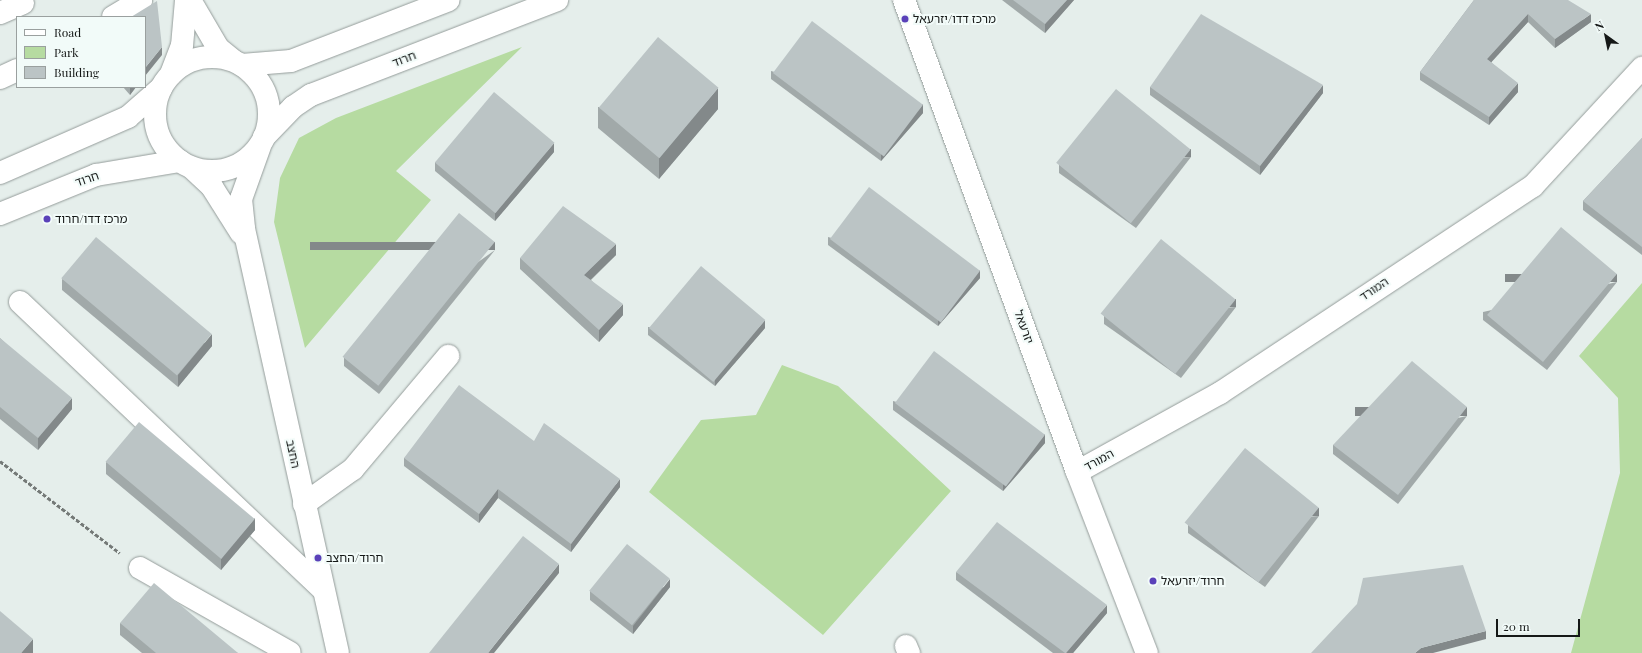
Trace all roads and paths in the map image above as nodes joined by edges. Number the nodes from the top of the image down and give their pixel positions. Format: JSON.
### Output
{"nodes":[{"id":1,"x":141,"y":0,"type":"edge"},
{"id":2,"x":186,"y":0,"type":"edge"},
{"id":3,"x":190,"y":0,"type":"edge"},
{"id":4,"x":448,"y":0,"type":"edge"},
{"id":5,"x":557,"y":0,"type":"edge"},
{"id":6,"x":904,"y":0,"type":"edge"},
{"id":7,"x":23,"y":3,"type":"dead end"},
{"id":8,"x":0,"y":13,"type":"edge"},
{"id":9,"x":115,"y":16,"type":"edge"},
{"id":10,"x":238,"y":63,"type":"junction"},
{"id":11,"x":1642,"y":68,"type":"edge"},
{"id":12,"x":16,"y":70,"type":"edge"},
{"id":13,"x":0,"y":78,"type":"edge"},
{"id":14,"x":166,"y":81,"type":"junction"},
{"id":15,"x":262,"y":142,"type":"junction"},
{"id":16,"x":186,"y":165,"type":"junction"},
{"id":17,"x":0,"y":173,"type":"edge"},
{"id":18,"x":0,"y":214,"type":"edge"},
{"id":19,"x":249,"y":255,"type":"junction"},
{"id":20,"x":20,"y":302,"type":"dead end"},
{"id":21,"x":448,"y":356,"type":"dead end"},
{"id":22,"x":0,"y":461,"type":"edge"},
{"id":23,"x":1077,"y":472,"type":"junction"},
{"id":24,"x":304,"y":504,"type":"junction"},
{"id":25,"x":140,"y":568,"type":"joint"},
{"id":26,"x":323,"y":590,"type":"junction"},
{"id":27,"x":290,"y":653,"type":"edge"},
{"id":28,"x":338,"y":653,"type":"edge"},
{"id":29,"x":1147,"y":653,"type":"edge"}],
"edges":[{"from":1,"to":9,"type":"street"},
{"from":2,"to":14,"type":"street"},
{"from":3,"to":10,"type":"street"},
{"from":4,"to":10,"type":"street"},
{"from":5,"to":15,"type":"street","name":"חרוד"},
{"from":6,"to":23,"type":"street","name":"יזרעאל"},
{"from":7,"to":8,"type":"street"},
{"from":10,"to":14,"type":"street"},
{"from":10,"to":15,"type":"street"},
{"from":11,"to":23,"type":"street","name":"המורד"},
{"from":12,"to":13,"type":"street"},
{"from":14,"to":16,"type":"street"},
{"from":14,"to":17,"type":"street"},
{"from":15,"to":16,"type":"street"},
{"from":15,"to":19,"type":"street","name":"החצב"},
{"from":16,"to":18,"type":"street","name":"חרוד"},
{"from":16,"to":19,"type":"street","name":"החצב"},
{"from":19,"to":24,"type":"street","name":"החצב"},
{"from":20,"to":26,"type":"street"},
{"from":21,"to":24,"type":"street"},
{"from":22,"to":25,"type":"path"},
{"from":23,"to":29,"type":"street","name":"יזרעאל"},
{"from":24,"to":26,"type":"street","name":"החצב"},
{"from":25,"to":27,"type":"street"},
{"from":26,"to":28,"type":"street","name":"החצב"}]}
